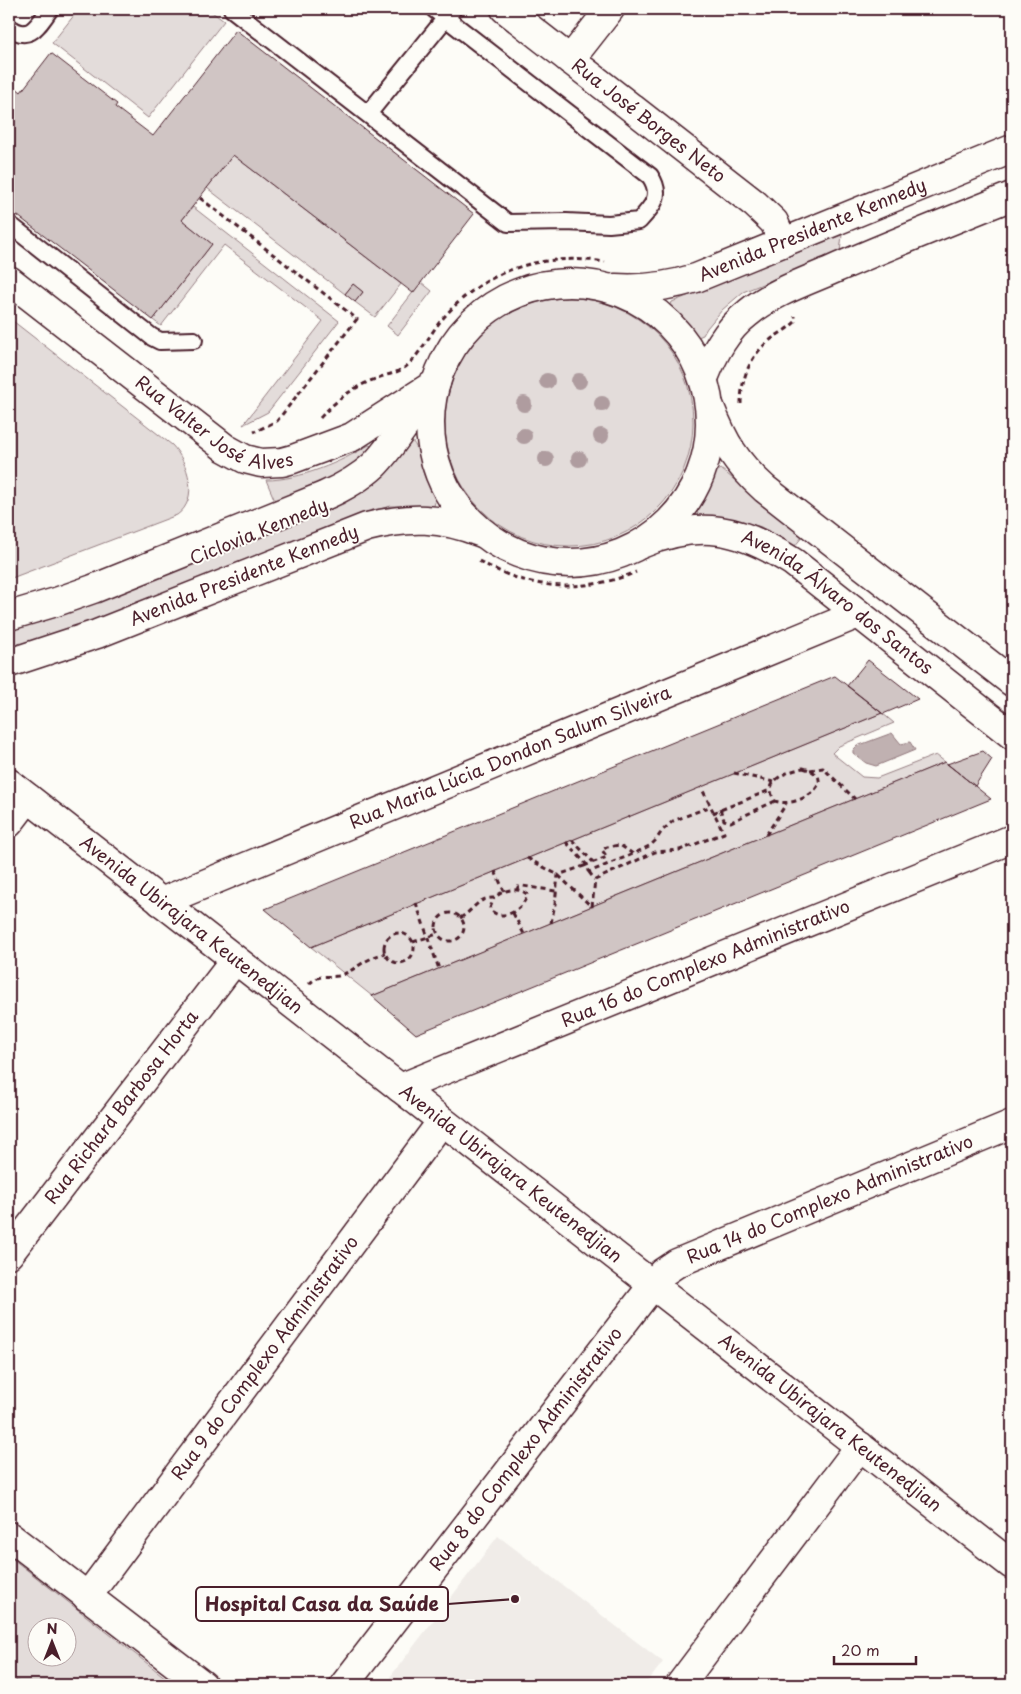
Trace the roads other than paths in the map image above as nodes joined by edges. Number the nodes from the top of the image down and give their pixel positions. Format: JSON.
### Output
{"nodes":[{"id":1,"x":50,"y":9,"type":"edge"},
{"id":2,"x":232,"y":9,"type":"edge"},
{"id":3,"x":505,"y":9,"type":"edge"},
{"id":4,"x":610,"y":9,"type":"edge"},
{"id":5,"x":444,"y":12,"type":"edge"},
{"id":6,"x":9,"y":28,"type":"edge"},
{"id":7,"x":570,"y":60,"type":"junction"},
{"id":8,"x":368,"y":114,"type":"junction"},
{"id":9,"x":1012,"y":149,"type":"edge"},
{"id":10,"x":1012,"y":196,"type":"edge"},
{"id":11,"x":9,"y":224,"type":"edge"},
{"id":12,"x":784,"y":242,"type":"junction"},
{"id":13,"x":609,"y":275,"type":"junction"},
{"id":14,"x":9,"y":280,"type":"edge"},
{"id":15,"x":194,"y":340,"type":"dead end"},
{"id":16,"x":704,"y":378,"type":"junction"},
{"id":17,"x":435,"y":385,"type":"junction"},
{"id":18,"x":710,"y":407,"type":"junction"},
{"id":19,"x":485,"y":534,"type":"junction"},
{"id":20,"x":641,"y":544,"type":"junction"},
{"id":21,"x":858,"y":614,"type":"junction"},
{"id":22,"x":9,"y":616,"type":"edge"},
{"id":23,"x":9,"y":663,"type":"edge"},
{"id":24,"x":1012,"y":682,"type":"edge"},
{"id":25,"x":1012,"y":735,"type":"edge"},
{"id":26,"x":18,"y":790,"type":"edge"},
{"id":27,"x":9,"y":822,"type":"edge"},
{"id":28,"x":1012,"y":839,"type":"edge"},
{"id":29,"x":161,"y":902,"type":"junction"},
{"id":30,"x":235,"y":960,"type":"junction"},
{"id":31,"x":400,"y":1088,"type":"junction"},
{"id":32,"x":442,"y":1121,"type":"junction"},
{"id":33,"x":1012,"y":1124,"type":"edge"},
{"id":34,"x":9,"y":1254,"type":"edge"},
{"id":35,"x":652,"y":1284,"type":"junction"},
{"id":36,"x":860,"y":1446,"type":"junction"},
{"id":37,"x":9,"y":1536,"type":"edge"},
{"id":38,"x":1012,"y":1565,"type":"edge"},
{"id":39,"x":87,"y":1597,"type":"junction"},
{"id":40,"x":203,"y":1685,"type":"edge"},
{"id":41,"x":344,"y":1685,"type":"edge"},
{"id":42,"x":680,"y":1685,"type":"edge"}],
"edges":[{"from":1,"to":6,"type":"lane"},
{"from":2,"to":8,"type":"lane"},
{"from":3,"to":7,"type":"street","name":"Rua José Borges Neto"},
{"from":4,"to":7,"type":"street"},
{"from":5,"to":8,"type":"lane"},
{"from":5,"to":8,"type":"lane"},
{"from":7,"to":12,"type":"street","name":"Rua José Borges Neto"},
{"from":9,"to":12,"type":"street","name":"Avenida Presidente Kennedy"},
{"from":10,"to":16,"type":"street"},
{"from":11,"to":15,"type":"lane"},
{"from":12,"to":13,"type":"street","name":"Avenida Presidente Kennedy"},
{"from":13,"to":16,"type":"street"},
{"from":13,"to":17,"type":"street"},
{"from":14,"to":17,"type":"street","name":"Rua Valter José Alves"},
{"from":16,"to":18,"type":"street"},
{"from":17,"to":19,"type":"street"},
{"from":17,"to":22,"type":"street"},
{"from":18,"to":20,"type":"street"},
{"from":18,"to":24,"type":"street"},
{"from":19,"to":20,"type":"street"},
{"from":19,"to":23,"type":"street","name":"Avenida Presidente Kennedy"},
{"from":20,"to":21,"type":"street","name":"Avenida Álvaro dos Santos"},
{"from":21,"to":25,"type":"street","name":"Avenida Álvaro dos Santos"},
{"from":21,"to":29,"type":"street","name":"Rua Maria Lúcia Dondon Salum Silveira"},
{"from":26,"to":27,"type":"street"},
{"from":26,"to":29,"type":"street","name":"Avenida Ubirajara Keutenedjian"},
{"from":28,"to":31,"type":"street","name":"Rua 16 do Complexo Administrativo"},
{"from":29,"to":30,"type":"street","name":"Avenida Ubirajara Keutenedjian"},
{"from":30,"to":31,"type":"street","name":"Avenida Ubirajara Keutenedjian"},
{"from":30,"to":34,"type":"street","name":"Rua Richard Barbosa Horta"},
{"from":31,"to":32,"type":"street","name":"Avenida Ubirajara Keutenedjian"},
{"from":32,"to":35,"type":"street","name":"Avenida Ubirajara Keutenedjian"},
{"from":32,"to":39,"type":"street","name":"Rua 9 do Complexo Administrativo"},
{"from":33,"to":35,"type":"street","name":"Rua 14 do Complexo Administrativo"},
{"from":35,"to":36,"type":"street","name":"Avenida Ubirajara Keutenedjian"},
{"from":35,"to":41,"type":"street","name":"Rua 8 do Complexo Administrativo"},
{"from":36,"to":38,"type":"street","name":"Avenida Ubirajara Keutenedjian"},
{"from":36,"to":42,"type":"street"},
{"from":37,"to":39,"type":"street"},
{"from":39,"to":40,"type":"street"}]}
